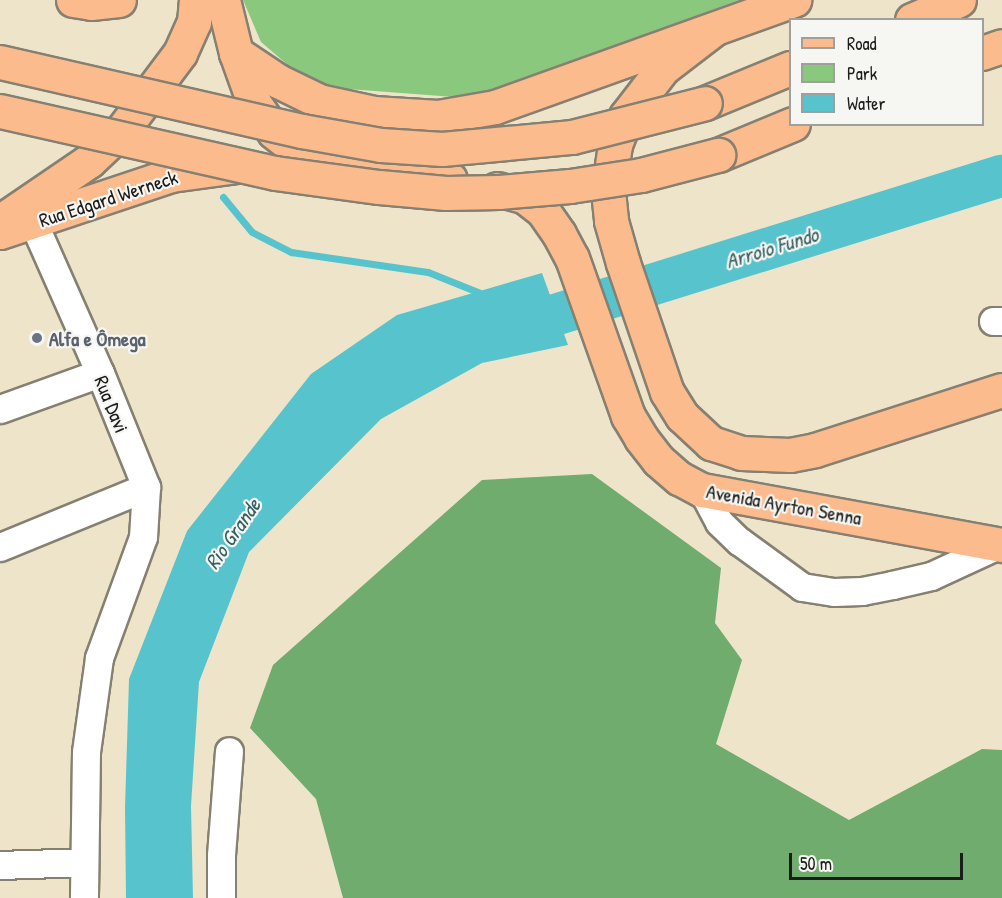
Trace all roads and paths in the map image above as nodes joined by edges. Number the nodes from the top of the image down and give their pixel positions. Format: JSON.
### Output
{"nodes":[{"id":1,"x":72,"y":0,"type":"edge"},
{"id":2,"x":119,"y":0,"type":"edge"},
{"id":3,"x":196,"y":0,"type":"edge"},
{"id":4,"x":223,"y":0,"type":"edge"},
{"id":5,"x":794,"y":0,"type":"edge"},
{"id":6,"x":959,"y":0,"type":"edge"},
{"id":7,"x":917,"y":18,"type":"edge"},
{"id":8,"x":714,"y":29,"type":"junction"},
{"id":9,"x":1002,"y":46,"type":"edge"},
{"id":10,"x":984,"y":52,"type":"edge"},
{"id":11,"x":236,"y":53,"type":"junction"},
{"id":12,"x":0,"y":62,"type":"edge"},
{"id":13,"x":789,"y":68,"type":"edge"},
{"id":14,"x":0,"y":111,"type":"edge"},
{"id":15,"x":789,"y":126,"type":"edge"},
{"id":16,"x":324,"y":161,"type":"junction"},
{"id":17,"x":524,"y":196,"type":"joint"},
{"id":18,"x":0,"y":222,"type":"edge"},
{"id":19,"x":33,"y":222,"type":"junction"},
{"id":20,"x":0,"y":231,"type":"edge"},
{"id":21,"x":100,"y":373,"type":"junction"},
{"id":22,"x":1002,"y":390,"type":"edge"},
{"id":23,"x":0,"y":410,"type":"edge"},
{"id":24,"x":146,"y":487,"type":"junction"},
{"id":25,"x":702,"y":490,"type":"junction"},
{"id":26,"x":1000,"y":545,"type":"edge"},
{"id":27,"x":0,"y":547,"type":"edge"},
{"id":28,"x":230,"y":751,"type":"dead end"},
{"id":29,"x":84,"y":862,"type":"junction"},
{"id":30,"x":0,"y":865,"type":"edge"},
{"id":31,"x":84,"y":898,"type":"edge"},
{"id":32,"x":221,"y":898,"type":"edge"}],
"edges":[{"from":1,"to":2,"type":"main road"},
{"from":3,"to":18,"type":"main road"},
{"from":4,"to":11,"type":"main road","name":"Rua Edgard Werneck"},
{"from":5,"to":8,"type":"main road"},
{"from":6,"to":7,"type":"main road"},
{"from":8,"to":11,"type":"main road"},
{"from":8,"to":22,"type":"main road"},
{"from":9,"to":10,"type":"main road"},
{"from":11,"to":16,"type":"main road","name":"Rua Edgard Werneck"},
{"from":12,"to":13,"type":"main road","bridge":true},
{"from":14,"to":15,"type":"main road","bridge":true},
{"from":16,"to":17,"type":"main road","name":"Rua Edgard Werneck"},
{"from":16,"to":19,"type":"main road","name":"Rua Edgard Werneck"},
{"from":17,"to":25,"type":"main road","name":"Avenida Ayrton Senna"},
{"from":19,"to":20,"type":"main road","name":"Rua Edgard Werneck"},
{"from":19,"to":21,"type":"street","name":"Rua Davi"},
{"from":21,"to":23,"type":"street"},
{"from":21,"to":24,"type":"street","name":"Rua Davi"},
{"from":24,"to":27,"type":"street"},
{"from":24,"to":29,"type":"street"},
{"from":25,"to":26,"type":"main road","name":"Avenida Ayrton Senna"},
{"from":25,"to":26,"type":"street"},
{"from":28,"to":32,"type":"street"},
{"from":29,"to":30,"type":"street"},
{"from":29,"to":31,"type":"street"}]}
